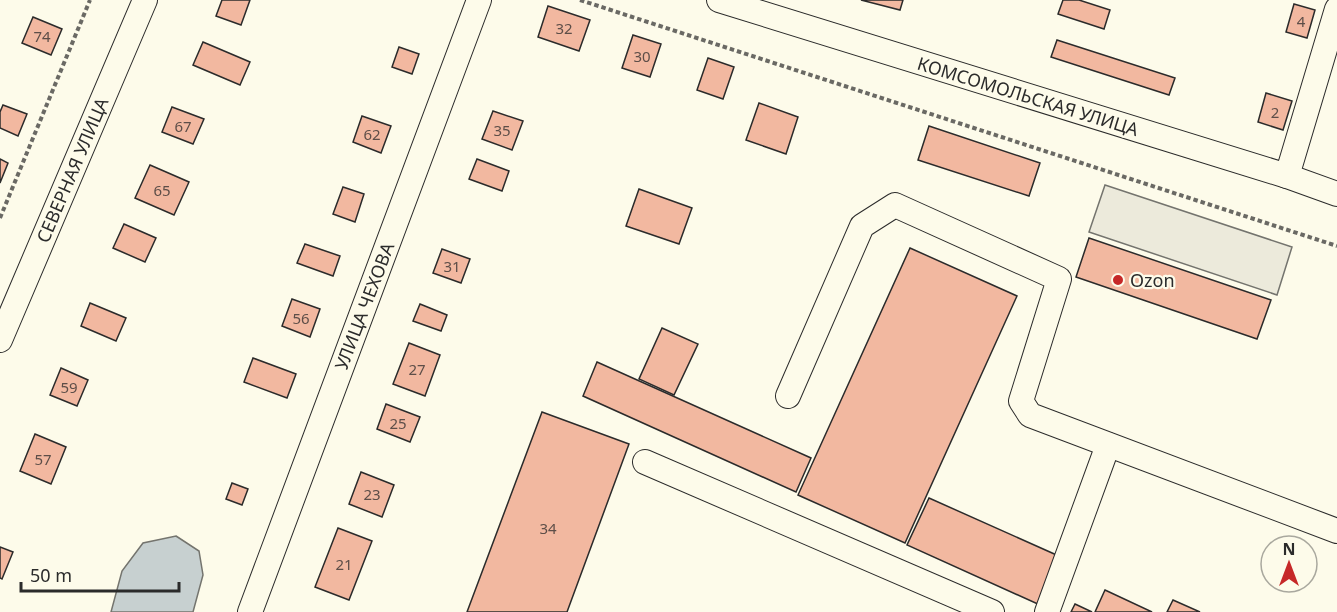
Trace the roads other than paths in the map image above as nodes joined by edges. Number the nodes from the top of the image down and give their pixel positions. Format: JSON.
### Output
{"nodes":[{"id":1,"x":145,"y":0,"type":"edge"},
{"id":2,"x":478,"y":0,"type":"edge"},
{"id":3,"x":719,"y":0,"type":"edge"},
{"id":4,"x":1337,"y":9,"type":"edge"},
{"id":5,"x":1287,"y":176,"type":"junction"},
{"id":6,"x":1337,"y":194,"type":"edge"},
{"id":7,"x":0,"y":340,"type":"edge"},
{"id":8,"x":788,"y":396,"type":"dead end"},
{"id":9,"x":1108,"y":445,"type":"junction"},
{"id":10,"x":645,"y":462,"type":"dead end"},
{"id":11,"x":1337,"y":531,"type":"edge"},
{"id":12,"x":250,"y":612,"type":"edge"},
{"id":13,"x":992,"y":612,"type":"edge"},
{"id":14,"x":1047,"y":612,"type":"edge"}],
"edges":[{"from":1,"to":7,"type":"street","name":"СЕВЕРНАЯ УЛИЦА"},
{"from":2,"to":12,"type":"street","name":"УЛИЦА ЧЕХОВА"},
{"from":3,"to":5,"type":"street","name":"КОМСОМОЛЬСКАЯ УЛИЦА"},
{"from":4,"to":5,"type":"street"},
{"from":5,"to":6,"type":"street","name":"КОМСОМОЛЬСКАЯ УЛИЦА"},
{"from":8,"to":9,"type":"street"},
{"from":9,"to":11,"type":"street"},
{"from":9,"to":14,"type":"street"},
{"from":10,"to":13,"type":"street"}]}
